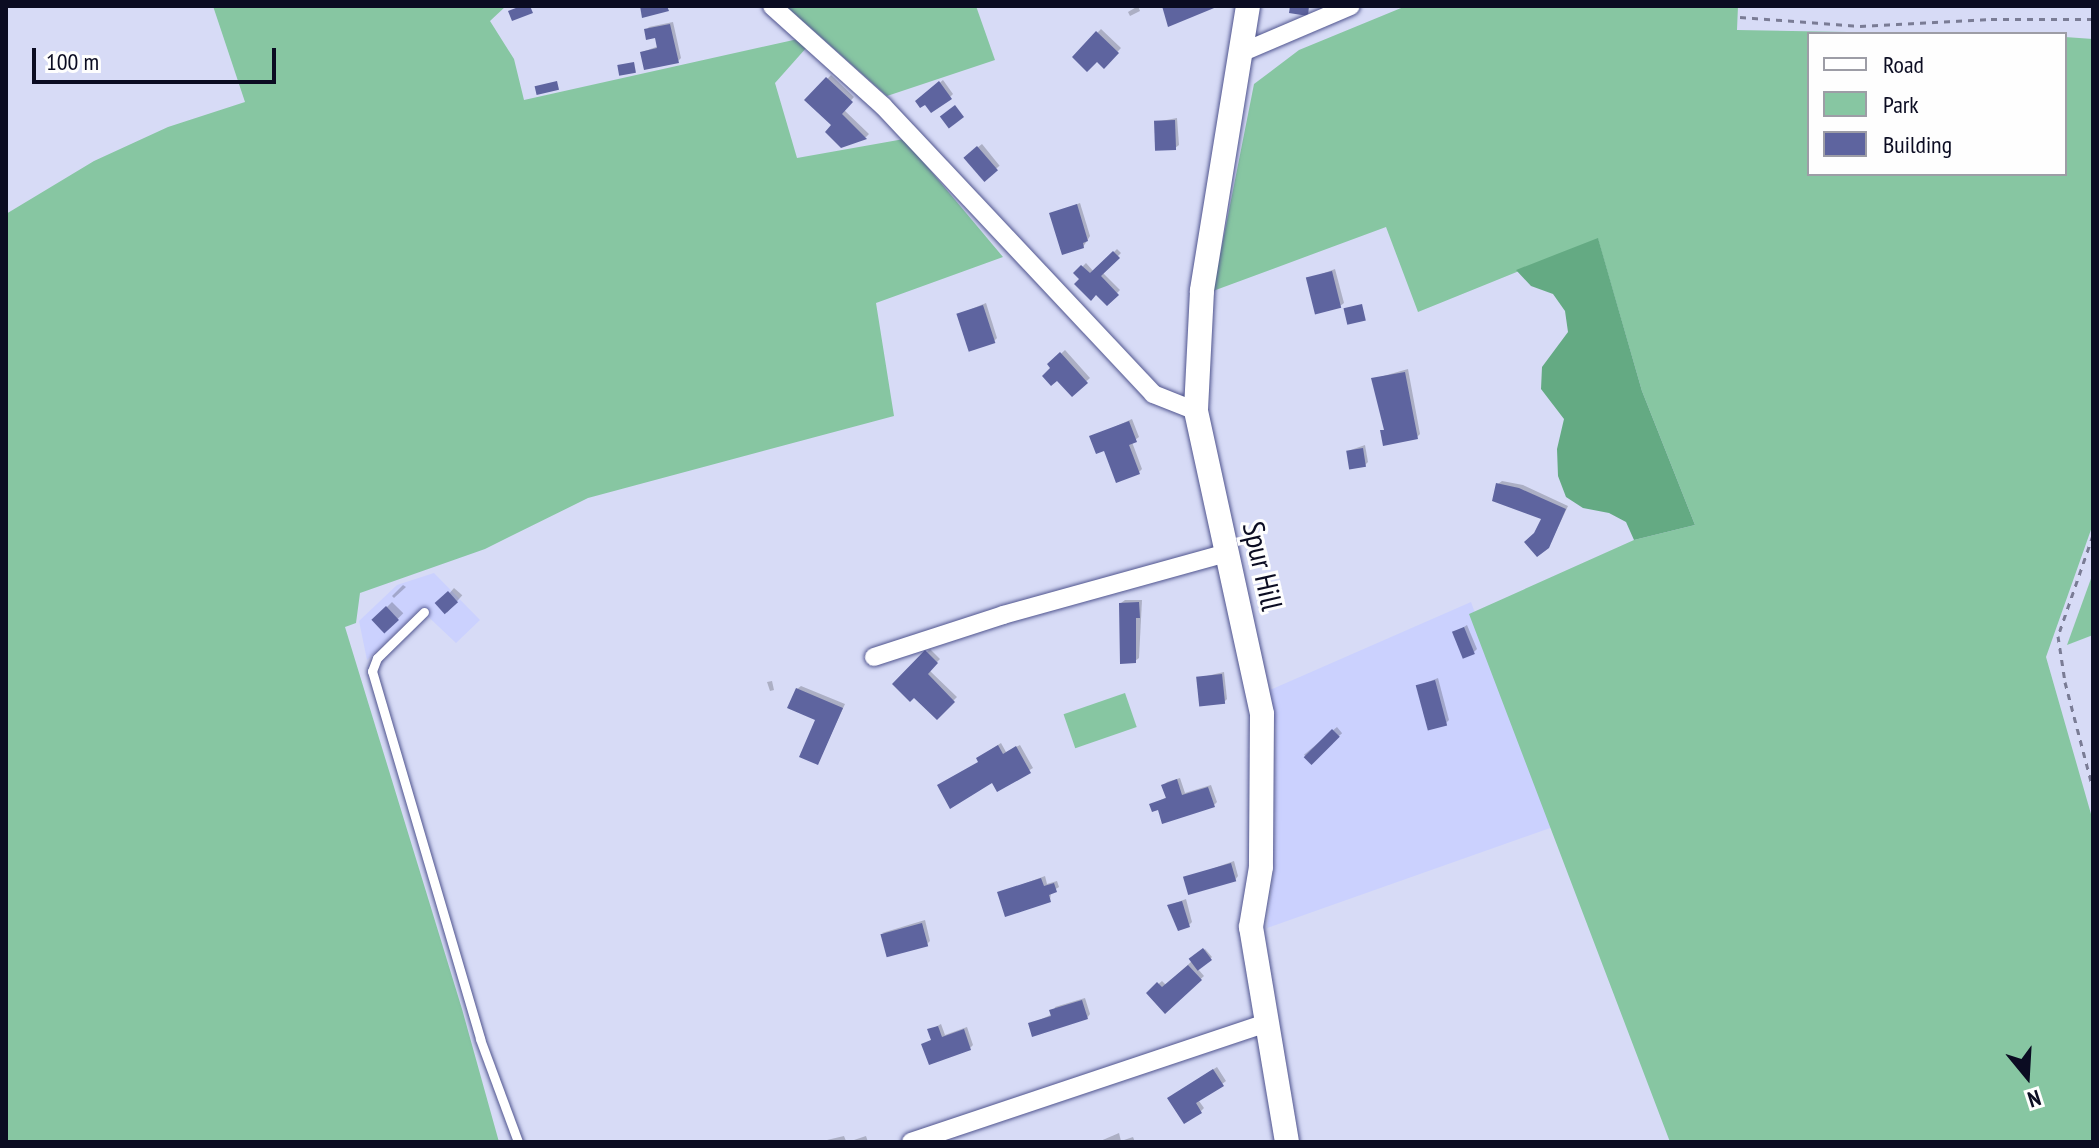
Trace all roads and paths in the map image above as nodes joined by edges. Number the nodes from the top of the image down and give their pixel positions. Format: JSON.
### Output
{"nodes":[{"id":1,"x":772,"y":6,"type":"edge"},
{"id":2,"x":1248,"y":6,"type":"edge"},
{"id":3,"x":1351,"y":6,"type":"edge"},
{"id":4,"x":1740,"y":17,"type":"dead end"},
{"id":5,"x":2093,"y":19,"type":"edge"},
{"id":6,"x":1243,"y":52,"type":"junction"},
{"id":7,"x":1196,"y":411,"type":"junction"},
{"id":8,"x":2093,"y":535,"type":"edge"},
{"id":9,"x":1227,"y":553,"type":"junction"},
{"id":10,"x":424,"y":612,"type":"dead end"},
{"id":11,"x":874,"y":657,"type":"dead end"},
{"id":12,"x":2093,"y":789,"type":"edge"},
{"id":13,"x":1267,"y":1023,"type":"junction"},
{"id":14,"x":518,"y":1142,"type":"edge"},
{"id":15,"x":911,"y":1142,"type":"edge"},
{"id":16,"x":1287,"y":1142,"type":"edge"}],
"edges":[{"from":1,"to":7,"type":"street"},
{"from":2,"to":6,"type":"street","name":"Spur Hill"},
{"from":3,"to":6,"type":"street"},
{"from":4,"to":5,"type":"path"},
{"from":6,"to":7,"type":"street","name":"Spur Hill"},
{"from":7,"to":9,"type":"street","name":"Spur Hill"},
{"from":8,"to":12,"type":"path"},
{"from":9,"to":11,"type":"street"},
{"from":9,"to":13,"type":"street","name":"Spur Hill"},
{"from":10,"to":14,"type":"lane"},
{"from":13,"to":15,"type":"street"},
{"from":13,"to":16,"type":"street","name":"Spur Hill"}]}
